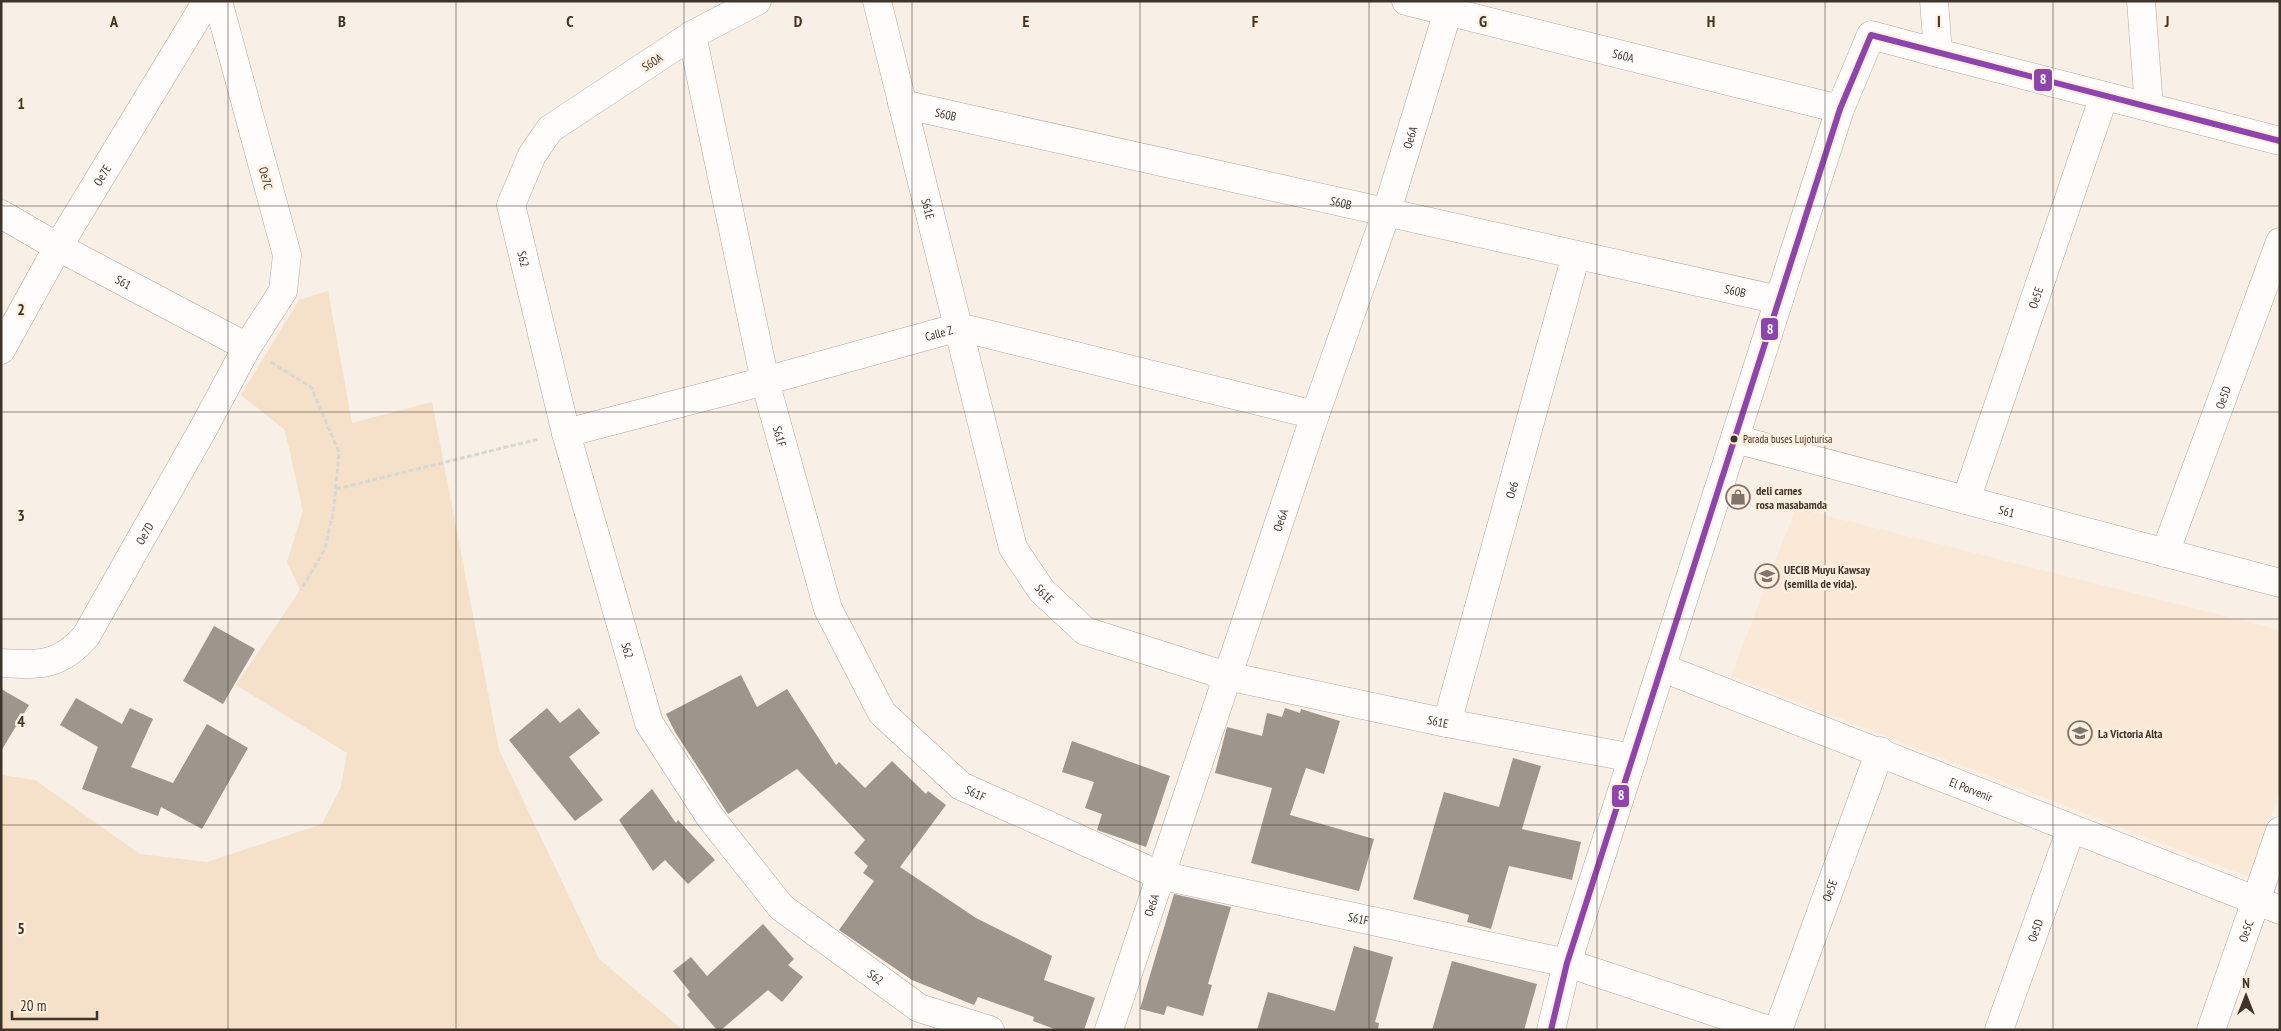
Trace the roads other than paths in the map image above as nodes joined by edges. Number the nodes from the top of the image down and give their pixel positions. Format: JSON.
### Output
{"nodes":[{"id":1,"x":207,"y":1,"type":"edge"},
{"id":2,"x":218,"y":1,"type":"edge"},
{"id":3,"x":757,"y":1,"type":"edge"},
{"id":4,"x":877,"y":1,"type":"edge"},
{"id":5,"x":1406,"y":1,"type":"edge"},
{"id":6,"x":1934,"y":1,"type":"edge"},
{"id":7,"x":2141,"y":1,"type":"edge"},
{"id":8,"x":1448,"y":11,"type":"junction"},
{"id":9,"x":692,"y":35,"type":"junction"},
{"id":10,"x":1938,"y":53,"type":"junction"},
{"id":11,"x":2104,"y":96,"type":"junction"},
{"id":12,"x":902,"y":104,"type":"junction"},
{"id":13,"x":2149,"y":107,"type":"junction"},
{"id":14,"x":1840,"y":109,"type":"junction"},
{"id":15,"x":550,"y":129,"type":"joint"},
{"id":16,"x":2280,"y":141,"type":"edge"},
{"id":17,"x":1387,"y":212,"type":"junction"},
{"id":18,"x":1,"y":214,"type":"edge"},
{"id":19,"x":2280,"y":242,"type":"edge"},
{"id":20,"x":58,"y":247,"type":"junction"},
{"id":21,"x":1576,"y":255,"type":"junction"},
{"id":22,"x":1779,"y":300,"type":"junction"},
{"id":23,"x":959,"y":327,"type":"junction"},
{"id":24,"x":246,"y":346,"type":"junction"},
{"id":25,"x":1,"y":350,"type":"edge"},
{"id":26,"x":765,"y":381,"type":"junction"},
{"id":27,"x":1315,"y":415,"type":"junction"},
{"id":28,"x":566,"y":433,"type":"junction"},
{"id":29,"x":1735,"y":439,"type":"junction"},
{"id":30,"x":1966,"y":500,"type":"junction"},
{"id":31,"x":2165,"y":553,"type":"junction"},
{"id":32,"x":2280,"y":583,"type":"edge"},
{"id":33,"x":1,"y":663,"type":"edge"},
{"id":34,"x":1663,"y":668,"type":"junction"},
{"id":35,"x":1226,"y":676,"type":"junction"},
{"id":36,"x":1447,"y":723,"type":"junction"},
{"id":37,"x":1880,"y":751,"type":"junction"},
{"id":38,"x":1633,"y":758,"type":"junction"},
{"id":39,"x":2071,"y":829,"type":"junction"},
{"id":40,"x":2280,"y":831,"type":"edge"},
{"id":41,"x":1159,"y":875,"type":"junction"},
{"id":42,"x":2254,"y":901,"type":"junction"},
{"id":43,"x":2280,"y":910,"type":"edge"},
{"id":44,"x":1567,"y":963,"type":"junction"},
{"id":45,"x":990,"y":1030,"type":"edge"},
{"id":46,"x":1109,"y":1030,"type":"edge"},
{"id":47,"x":1552,"y":1030,"type":"edge"},
{"id":48,"x":1769,"y":1030,"type":"edge"},
{"id":49,"x":1778,"y":1030,"type":"edge"},
{"id":50,"x":1999,"y":1030,"type":"edge"},
{"id":51,"x":2212,"y":1030,"type":"edge"}],
"edges":[{"from":1,"to":20,"type":"street","name":"Oe7E"},
{"from":2,"to":24,"type":"street","name":"Oe7C"},
{"from":3,"to":9,"type":"street","name":"S60A"},
{"from":4,"to":12,"type":"street","name":"S61E"},
{"from":5,"to":8,"type":"street","name":"S60A"},
{"from":6,"to":10,"type":"street"},
{"from":7,"to":13,"type":"street"},
{"from":8,"to":14,"type":"street","name":"S60A"},
{"from":8,"to":17,"type":"street","name":"Oe6A"},
{"from":9,"to":15,"type":"street","name":"S60A"},
{"from":9,"to":26,"type":"street","name":"S61F"},
{"from":10,"to":11,"type":"street"},
{"from":10,"to":14,"type":"street"},
{"from":11,"to":13,"type":"street"},
{"from":11,"to":30,"type":"street","name":"Oe5E"},
{"from":12,"to":17,"type":"street","name":"S60B"},
{"from":12,"to":23,"type":"street","name":"S61E"},
{"from":13,"to":16,"type":"street"},
{"from":14,"to":22,"type":"street"},
{"from":15,"to":28,"type":"street","name":"S62"},
{"from":17,"to":21,"type":"street","name":"S60B"},
{"from":17,"to":27,"type":"street","name":"Oe6A"},
{"from":18,"to":20,"type":"street","name":"S61"},
{"from":19,"to":31,"type":"street","name":"Oe5D"},
{"from":20,"to":24,"type":"street","name":"S61"},
{"from":20,"to":25,"type":"street","name":"Oe7E"},
{"from":21,"to":22,"type":"street","name":"S60B"},
{"from":21,"to":36,"type":"street","name":"Oe6"},
{"from":22,"to":29,"type":"street"},
{"from":23,"to":26,"type":"street","name":"Calle Z"},
{"from":23,"to":27,"type":"street","name":"Calle Z"},
{"from":23,"to":35,"type":"street","name":"S61E"},
{"from":24,"to":33,"type":"street","name":"Oe7D"},
{"from":26,"to":28,"type":"street","name":"Calle Z"},
{"from":26,"to":41,"type":"street","name":"S61F"},
{"from":27,"to":35,"type":"street","name":"Oe6A"},
{"from":28,"to":45,"type":"street","name":"S62"},
{"from":29,"to":30,"type":"street","name":"S61"},
{"from":29,"to":34,"type":"street"},
{"from":30,"to":31,"type":"street","name":"S61"},
{"from":31,"to":32,"type":"street","name":"S61"},
{"from":34,"to":37,"type":"street","name":"El Porvenir"},
{"from":34,"to":38,"type":"street"},
{"from":35,"to":36,"type":"street","name":"S61E"},
{"from":35,"to":41,"type":"street","name":"Oe6A"},
{"from":36,"to":38,"type":"street","name":"S61E"},
{"from":37,"to":39,"type":"street","name":"El Porvenir"},
{"from":37,"to":49,"type":"street","name":"Oe5E"},
{"from":38,"to":44,"type":"street"},
{"from":39,"to":42,"type":"street","name":"El Porvenir"},
{"from":39,"to":50,"type":"street","name":"Oe5D"},
{"from":40,"to":42,"type":"street","name":"Oe5C"},
{"from":41,"to":44,"type":"street","name":"S61F"},
{"from":41,"to":46,"type":"street","name":"Oe6A"},
{"from":42,"to":43,"type":"street","name":"El Porvenir"},
{"from":42,"to":51,"type":"street","name":"Oe5C"},
{"from":44,"to":47,"type":"street"},
{"from":44,"to":48,"type":"street","name":"S61F"}]}
